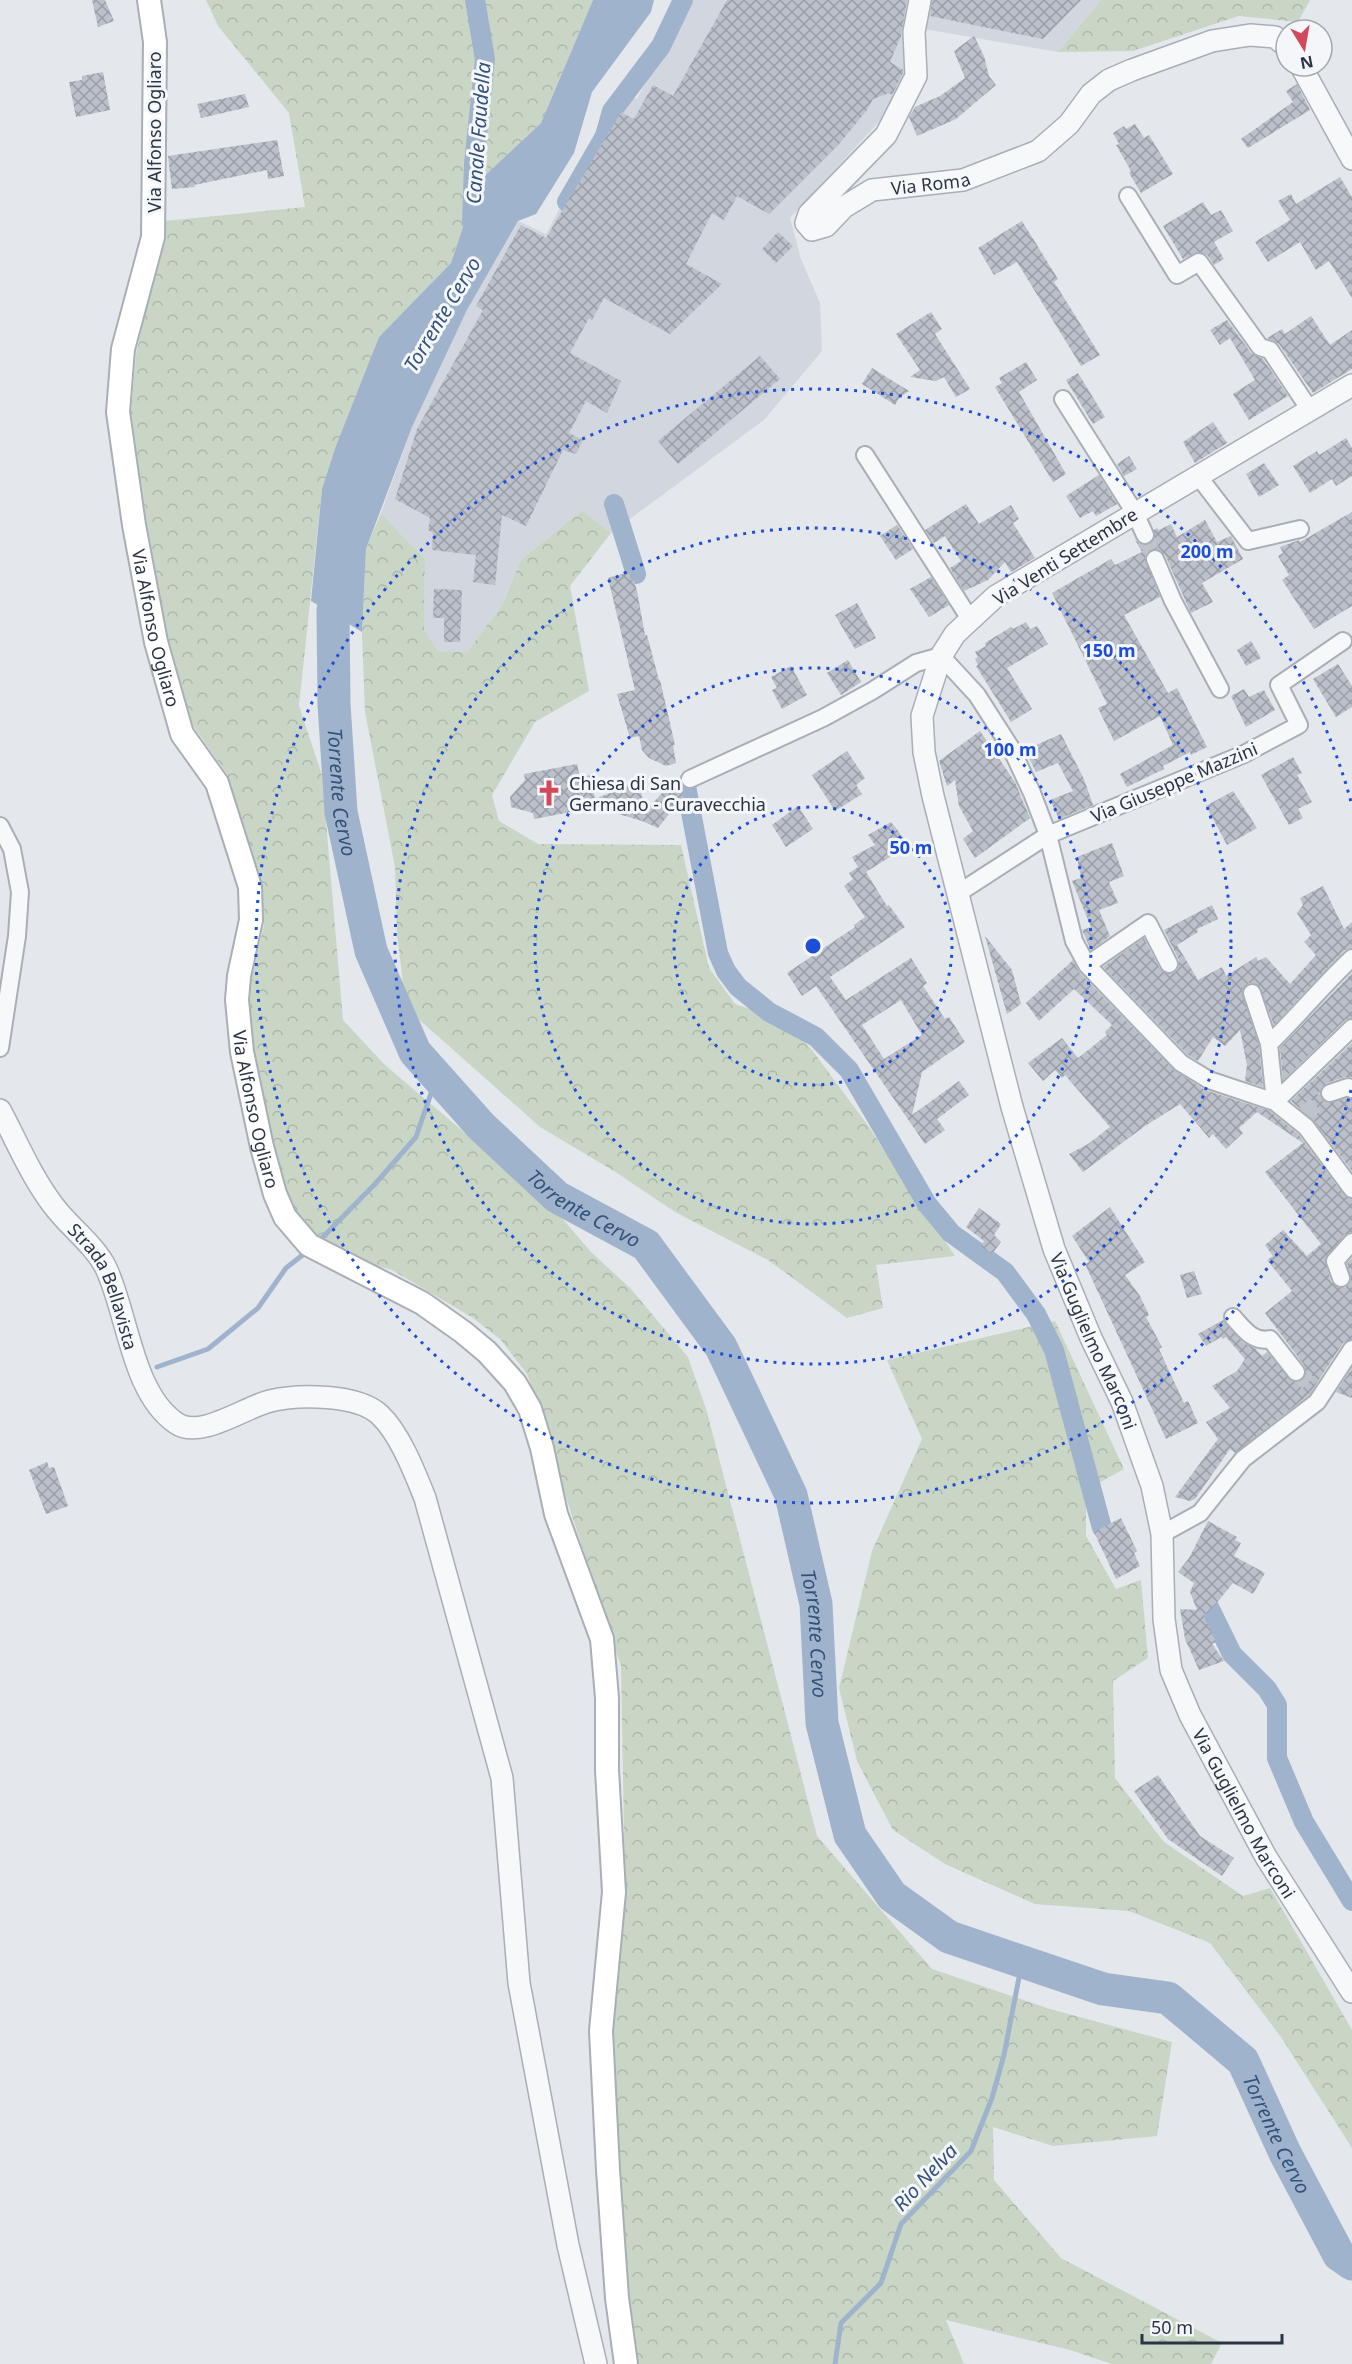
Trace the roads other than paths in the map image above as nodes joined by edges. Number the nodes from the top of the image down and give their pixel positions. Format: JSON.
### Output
{"nodes":[{"id":1,"x":148,"y":0,"type":"edge"},
{"id":2,"x":920,"y":0,"type":"edge"},
{"id":3,"x":1274,"y":37,"type":"edge"},
{"id":4,"x":1307,"y":78,"type":"edge"},
{"id":5,"x":1352,"y":159,"type":"edge"},
{"id":6,"x":1128,"y":196,"type":"dead end"},
{"id":7,"x":1352,"y":385,"type":"edge"},
{"id":8,"x":1063,"y":399,"type":"dead end"},
{"id":9,"x":1310,"y":410,"type":"junction"},
{"id":10,"x":865,"y":454,"type":"dead end"},
{"id":11,"x":1199,"y":477,"type":"junction"},
{"id":12,"x":1135,"y":513,"type":"junction"},
{"id":13,"x":1300,"y":529,"type":"dead end"},
{"id":14,"x":1145,"y":535,"type":"tunnel mouth"},
{"id":15,"x":1155,"y":559,"type":"tunnel mouth"},
{"id":16,"x":970,"y":619,"type":"junction"},
{"id":17,"x":1343,"y":641,"type":"dead end"},
{"id":18,"x":940,"y":656,"type":"junction"},
{"id":19,"x":1221,"y":689,"type":"dead end"},
{"id":20,"x":690,"y":779,"type":"dead end"},
{"id":21,"x":0,"y":826,"type":"edge"},
{"id":22,"x":1048,"y":835,"type":"junction"},
{"id":23,"x":957,"y":894,"type":"junction"},
{"id":24,"x":1352,"y":958,"type":"edge"},
{"id":25,"x":1169,"y":964,"type":"dead end"},
{"id":26,"x":1087,"y":965,"type":"junction"},
{"id":27,"x":1252,"y":993,"type":"dead end"},
{"id":28,"x":1352,"y":1028,"type":"edge"},
{"id":29,"x":1269,"y":1044,"type":"junction"},
{"id":30,"x":0,"y":1048,"type":"edge"},
{"id":31,"x":1352,"y":1089,"type":"edge"},
{"id":32,"x":1330,"y":1093,"type":"tunnel mouth"},
{"id":33,"x":1275,"y":1102,"type":"junction"},
{"id":34,"x":0,"y":1110,"type":"edge"},
{"id":35,"x":1352,"y":1189,"type":"edge"},
{"id":36,"x":1352,"y":1242,"type":"edge"},
{"id":37,"x":1341,"y":1278,"type":"dead end"},
{"id":38,"x":1233,"y":1317,"type":"dead end"},
{"id":39,"x":1352,"y":1348,"type":"edge"},
{"id":40,"x":1296,"y":1372,"type":"tunnel mouth"},
{"id":41,"x":1162,"y":1534,"type":"junction"},
{"id":42,"x":1352,"y":1992,"type":"edge"},
{"id":43,"x":596,"y":2364,"type":"edge"},
{"id":44,"x":626,"y":2364,"type":"edge"}],
"edges":[{"from":1,"to":44,"type":"main road","name":"Via Alfonso Ogliaro"},
{"from":2,"to":3,"type":"street","name":"Via Roma"},
{"from":4,"to":5,"type":"street"},
{"from":6,"to":9,"type":"street"},
{"from":7,"to":9,"type":"street","name":"Via Venti Settembre"},
{"from":8,"to":12,"type":"street"},
{"from":9,"to":11,"type":"street","name":"Via Venti Settembre"},
{"from":10,"to":16,"type":"street"},
{"from":11,"to":12,"type":"street","name":"Via Venti Settembre"},
{"from":11,"to":13,"type":"street"},
{"from":12,"to":14,"type":"street"},
{"from":12,"to":16,"type":"street","name":"Via Venti Settembre"},
{"from":15,"to":19,"type":"street"},
{"from":16,"to":18,"type":"street","name":"Via Venti Settembre"},
{"from":17,"to":22,"type":"street","name":"Via Giuseppe Mazzini"},
{"from":18,"to":20,"type":"street"},
{"from":18,"to":22,"type":"street"},
{"from":18,"to":23,"type":"street","name":"Via Guglielmo Marconi"},
{"from":21,"to":30,"type":"street"},
{"from":22,"to":23,"type":"street","name":"Via Giuseppe Mazzini"},
{"from":22,"to":26,"type":"street"},
{"from":23,"to":41,"type":"street","name":"Via Guglielmo Marconi"},
{"from":24,"to":29,"type":"street"},
{"from":25,"to":26,"type":"street"},
{"from":26,"to":33,"type":"street"},
{"from":27,"to":29,"type":"street"},
{"from":28,"to":33,"type":"street"},
{"from":29,"to":33,"type":"street"},
{"from":31,"to":32,"type":"street"},
{"from":33,"to":35,"type":"street"},
{"from":34,"to":43,"type":"street","name":"Strada Bellavista"},
{"from":36,"to":37,"type":"street"},
{"from":38,"to":40,"type":"street"},
{"from":39,"to":41,"type":"street"},
{"from":41,"to":42,"type":"street","name":"Via Guglielmo Marconi"}]}
